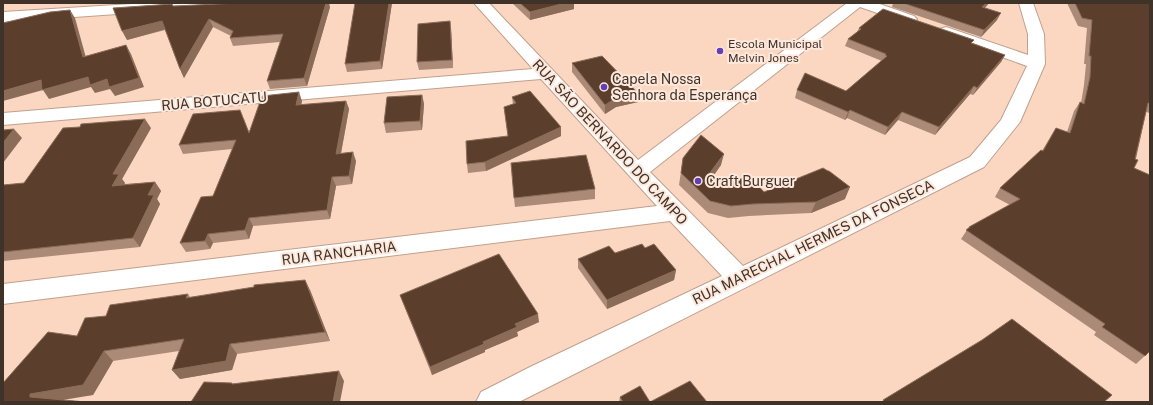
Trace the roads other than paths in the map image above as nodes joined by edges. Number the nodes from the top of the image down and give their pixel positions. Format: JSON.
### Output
{"nodes":[{"id":1,"x":217,"y":3,"type":"edge"},
{"id":2,"x":480,"y":3,"type":"edge"},
{"id":3,"x":856,"y":3,"type":"edge"},
{"id":4,"x":862,"y":3,"type":"edge"},
{"id":5,"x":1026,"y":3,"type":"edge"},
{"id":6,"x":3,"y":17,"type":"edge"},
{"id":7,"x":1037,"y":64,"type":"junction"},
{"id":8,"x":546,"y":73,"type":"junction"},
{"id":9,"x":3,"y":119,"type":"edge"},
{"id":10,"x":637,"y":171,"type":"junction"},
{"id":11,"x":675,"y":212,"type":"junction"},
{"id":12,"x":740,"y":280,"type":"junction"},
{"id":13,"x":3,"y":294,"type":"edge"},
{"id":14,"x":491,"y":402,"type":"edge"}],
"edges":[{"from":1,"to":6,"type":"street"},
{"from":2,"to":8,"type":"street","name":"RUA SÃO BERNARDO DO CAMPO"},
{"from":3,"to":10,"type":"street"},
{"from":4,"to":7,"type":"street"},
{"from":5,"to":7,"type":"street","name":"RUA MARECHAL HERMES DA FONSECA"},
{"from":7,"to":12,"type":"street","name":"RUA MARECHAL HERMES DA FONSECA"},
{"from":8,"to":9,"type":"street","name":"RUA BOTUCATU"},
{"from":8,"to":10,"type":"street","name":"RUA SÃO BERNARDO DO CAMPO"},
{"from":10,"to":11,"type":"street","name":"RUA SÃO BERNARDO DO CAMPO"},
{"from":11,"to":12,"type":"street","name":"RUA SÃO BERNARDO DO CAMPO"},
{"from":11,"to":13,"type":"street","name":"RUA RANCHARIA"},
{"from":12,"to":14,"type":"street","name":"RUA MARECHAL HERMES DA FONSECA"}]}
